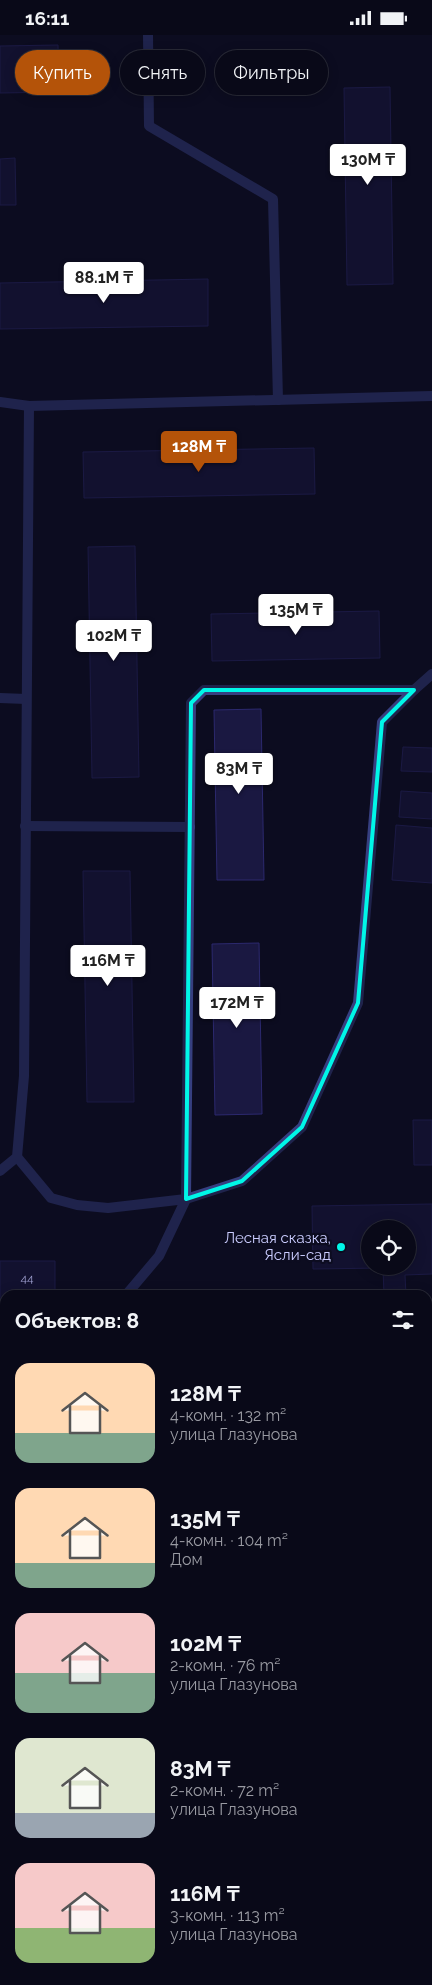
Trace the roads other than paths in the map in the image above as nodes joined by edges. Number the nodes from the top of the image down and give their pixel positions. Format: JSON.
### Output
{"nodes":[{"id":1,"x":148,"y":35,"type":"edge"},
{"id":2,"x":432,"y":396,"type":"edge"},
{"id":3,"x":278,"y":400,"type":"junction"},
{"id":4,"x":0,"y":402,"type":"edge"},
{"id":5,"x":29,"y":406,"type":"junction"},
{"id":6,"x":432,"y":675,"type":"edge"},
{"id":7,"x":414,"y":691,"type":"junction"},
{"id":8,"x":0,"y":698,"type":"edge"},
{"id":9,"x":26,"y":699,"type":"junction"},
{"id":10,"x":26,"y":826,"type":"junction"},
{"id":11,"x":190,"y":827,"type":"junction"},
{"id":12,"x":17,"y":1157,"type":"junction"},
{"id":13,"x":0,"y":1171,"type":"edge"},
{"id":14,"x":186,"y":1199,"type":"junction"},
{"id":15,"x":130,"y":1290,"type":"edge"}],
"edges":[{"from":1,"to":3,"type":"street"},
{"from":2,"to":3,"type":"street"},
{"from":3,"to":5,"type":"street"},
{"from":4,"to":5,"type":"street"},
{"from":5,"to":9,"type":"street"},
{"from":6,"to":7,"type":"street"},
{"from":7,"to":11,"type":"street"},
{"from":7,"to":14,"type":"street"},
{"from":8,"to":9,"type":"street"},
{"from":9,"to":10,"type":"street"},
{"from":10,"to":11,"type":"street"},
{"from":10,"to":12,"type":"street"},
{"from":11,"to":14,"type":"street"},
{"from":12,"to":13,"type":"street"},
{"from":12,"to":14,"type":"street"},
{"from":14,"to":15,"type":"street"}]}
